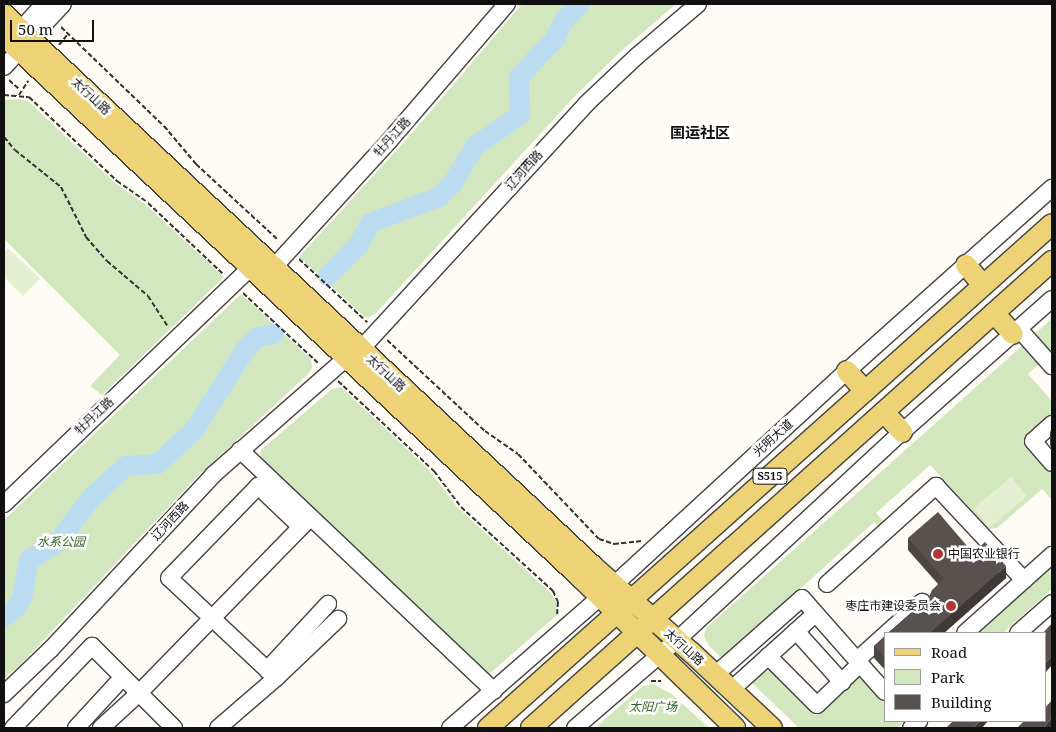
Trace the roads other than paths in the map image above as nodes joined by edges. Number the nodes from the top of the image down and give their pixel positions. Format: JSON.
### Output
{"nodes":[{"id":1,"x":44,"y":4,"type":"edge"},
{"id":2,"x":63,"y":4,"type":"edge"},
{"id":3,"x":507,"y":4,"type":"edge"},
{"id":4,"x":698,"y":4,"type":"edge"},
{"id":5,"x":4,"y":14,"type":"edge"},
{"id":6,"x":14,"y":41,"type":"edge"},
{"id":7,"x":4,"y":67,"type":"edge"},
{"id":8,"x":1052,"y":188,"type":"edge"},
{"id":9,"x":1052,"y":224,"type":"edge"},
{"id":10,"x":1052,"y":260,"type":"edge"},
{"id":11,"x":966,"y":265,"type":"junction"},
{"id":12,"x":274,"y":267,"type":"junction"},
{"id":13,"x":250,"y":268,"type":"junction"},
{"id":14,"x":983,"y":285,"type":"junction"},
{"id":15,"x":1052,"y":299,"type":"edge"},
{"id":16,"x":994,"y":312,"type":"junction"},
{"id":17,"x":1016,"y":331,"type":"junction"},
{"id":18,"x":354,"y":353,"type":"junction"},
{"id":19,"x":1052,"y":366,"type":"edge"},
{"id":20,"x":847,"y":371,"type":"junction"},
{"id":21,"x":865,"y":391,"type":"junction"},
{"id":22,"x":884,"y":412,"type":"junction"},
{"id":23,"x":1052,"y":424,"type":"edge"},
{"id":24,"x":902,"y":432,"type":"junction"},
{"id":25,"x":240,"y":450,"type":"junction"},
{"id":26,"x":1052,"y":463,"type":"edge"},
{"id":27,"x":4,"y":504,"type":"edge"},
{"id":28,"x":306,"y":522,"type":"junction"},
{"id":29,"x":1052,"y":555,"type":"edge"},
{"id":30,"x":1024,"y":580,"type":"junction"},
{"id":31,"x":827,"y":584,"type":"dead end"},
{"id":32,"x":607,"y":591,"type":"junction"},
{"id":33,"x":632,"y":601,"type":"junction"},
{"id":34,"x":922,"y":602,"type":"edge"},
{"id":35,"x":1052,"y":603,"type":"edge"},
{"id":36,"x":328,"y":604,"type":"dead end"},
{"id":37,"x":616,"y":614,"type":"junction"},
{"id":38,"x":815,"y":614,"type":"junction"},
{"id":39,"x":212,"y":618,"type":"junction"},
{"id":40,"x":654,"y":619,"type":"junction"},
{"id":41,"x":338,"y":620,"type":"dead end"},
{"id":42,"x":796,"y":631,"type":"junction"},
{"id":43,"x":888,"y":632,"type":"edge"},
{"id":44,"x":965,"y":632,"type":"edge"},
{"id":45,"x":1019,"y":632,"type":"edge"},
{"id":46,"x":637,"y":634,"type":"junction"},
{"id":47,"x":884,"y":636,"type":"edge"},
{"id":48,"x":677,"y":640,"type":"junction"},
{"id":49,"x":658,"y":655,"type":"junction"},
{"id":50,"x":768,"y":656,"type":"junction"},
{"id":51,"x":858,"y":662,"type":"junction"},
{"id":52,"x":271,"y":674,"type":"junction"},
{"id":53,"x":715,"y":675,"type":"junction"},
{"id":54,"x":123,"y":677,"type":"junction"},
{"id":55,"x":842,"y":682,"type":"junction"},
{"id":56,"x":732,"y":690,"type":"junction"},
{"id":57,"x":494,"y":691,"type":"junction"},
{"id":58,"x":884,"y":691,"type":"edge"},
{"id":59,"x":139,"y":693,"type":"junction"},
{"id":60,"x":4,"y":694,"type":"edge"},
{"id":61,"x":13,"y":728,"type":"edge"},
{"id":62,"x":76,"y":728,"type":"edge"},
{"id":63,"x":101,"y":728,"type":"edge"},
{"id":64,"x":174,"y":728,"type":"edge"},
{"id":65,"x":218,"y":728,"type":"edge"},
{"id":66,"x":450,"y":728,"type":"edge"},
{"id":67,"x":488,"y":728,"type":"edge"},
{"id":68,"x":531,"y":728,"type":"edge"},
{"id":69,"x":575,"y":728,"type":"edge"},
{"id":70,"x":734,"y":728,"type":"edge"},
{"id":71,"x":772,"y":728,"type":"edge"}],
"edges":[{"from":1,"to":6,"type":"street"},
{"from":2,"to":6,"type":"street"},
{"from":3,"to":12,"type":"street","name":"牡丹江路"},
{"from":4,"to":18,"type":"street","name":"辽河西路"},
{"from":5,"to":6,"type":"main road","name":"太行山路"},
{"from":6,"to":7,"type":"street"},
{"from":6,"to":12,"type":"main road","name":"太行山路"},
{"from":6,"to":13,"type":"main road","name":"太行山路"},
{"from":8,"to":11,"type":"street","name":"光明大道","number":"S515"},
{"from":9,"to":14,"type":"main road","number":"S515"},
{"from":10,"to":16,"type":"main road","number":"S515"},
{"from":11,"to":14,"type":"main road"},
{"from":11,"to":20,"type":"street","name":"光明大道","number":"S515"},
{"from":12,"to":18,"type":"main road","name":"太行山路"},
{"from":13,"to":18,"type":"main road","name":"太行山路"},
{"from":13,"to":27,"type":"street","name":"牡丹江路"},
{"from":14,"to":21,"type":"main road","number":"S515"},
{"from":15,"to":17,"type":"street"},
{"from":16,"to":17,"type":"main road"},
{"from":16,"to":22,"type":"main road","number":"S515"},
{"from":17,"to":19,"type":"street"},
{"from":17,"to":24,"type":"street"},
{"from":18,"to":25,"type":"street","name":"辽河西路"},
{"from":18,"to":32,"type":"main road","name":"太行山路"},
{"from":20,"to":21,"type":"main road"},
{"from":20,"to":32,"type":"street","name":"光明大道","number":"S515"},
{"from":21,"to":33,"type":"main road","number":"S515"},
{"from":22,"to":24,"type":"main road"},
{"from":22,"to":40,"type":"main road","number":"S515"},
{"from":23,"to":26,"type":"street"},
{"from":24,"to":48,"type":"street"},
{"from":25,"to":28,"type":"street"},
{"from":25,"to":60,"type":"street","name":"辽河西路"},
{"from":28,"to":39,"type":"street"},
{"from":28,"to":39,"type":"street"},
{"from":28,"to":57,"type":"street"},
{"from":29,"to":30,"type":"street"},
{"from":30,"to":31,"type":"street"},
{"from":30,"to":44,"type":"street"},
{"from":32,"to":33,"type":"main road","name":"太行山路"},
{"from":32,"to":37,"type":"main road","name":"太行山路"},
{"from":32,"to":57,"type":"street","name":"光明大道","number":"S515"},
{"from":33,"to":37,"type":"main road","number":"S515"},
{"from":33,"to":40,"type":"main road","name":"太行山路"},
{"from":34,"to":43,"type":"street"},
{"from":35,"to":45,"type":"street"},
{"from":36,"to":52,"type":"street"},
{"from":37,"to":46,"type":"main road","name":"太行山路"},
{"from":37,"to":67,"type":"main road","number":"S515"},
{"from":38,"to":42,"type":"street"},
{"from":38,"to":51,"type":"street"},
{"from":38,"to":53,"type":"street"},
{"from":39,"to":52,"type":"street"},
{"from":39,"to":59,"type":"street"},
{"from":40,"to":46,"type":"main road","number":"S515"},
{"from":40,"to":48,"type":"main road","name":"太行山路"},
{"from":41,"to":52,"type":"street"},
{"from":42,"to":50,"type":"street"},
{"from":42,"to":55,"type":"street"},
{"from":46,"to":49,"type":"main road","name":"太行山路"},
{"from":46,"to":68,"type":"main road","number":"S515"},
{"from":47,"to":51,"type":"street"},
{"from":48,"to":49,"type":"street"},
{"from":48,"to":53,"type":"main road","name":"太行山路"},
{"from":49,"to":69,"type":"street"},
{"from":49,"to":70,"type":"main road","name":"太行山路"},
{"from":50,"to":55,"type":"street"},
{"from":50,"to":56,"type":"street"},
{"from":51,"to":55,"type":"street"},
{"from":51,"to":58,"type":"street"},
{"from":52,"to":65,"type":"street"},
{"from":53,"to":56,"type":"main road","name":"太行山路"},
{"from":54,"to":59,"type":"street"},
{"from":54,"to":61,"type":"street"},
{"from":54,"to":62,"type":"street"},
{"from":56,"to":71,"type":"main road","name":"太行山路"},
{"from":57,"to":66,"type":"street","name":"光明大道","number":"S515"},
{"from":59,"to":63,"type":"street"},
{"from":59,"to":64,"type":"street"}]}
